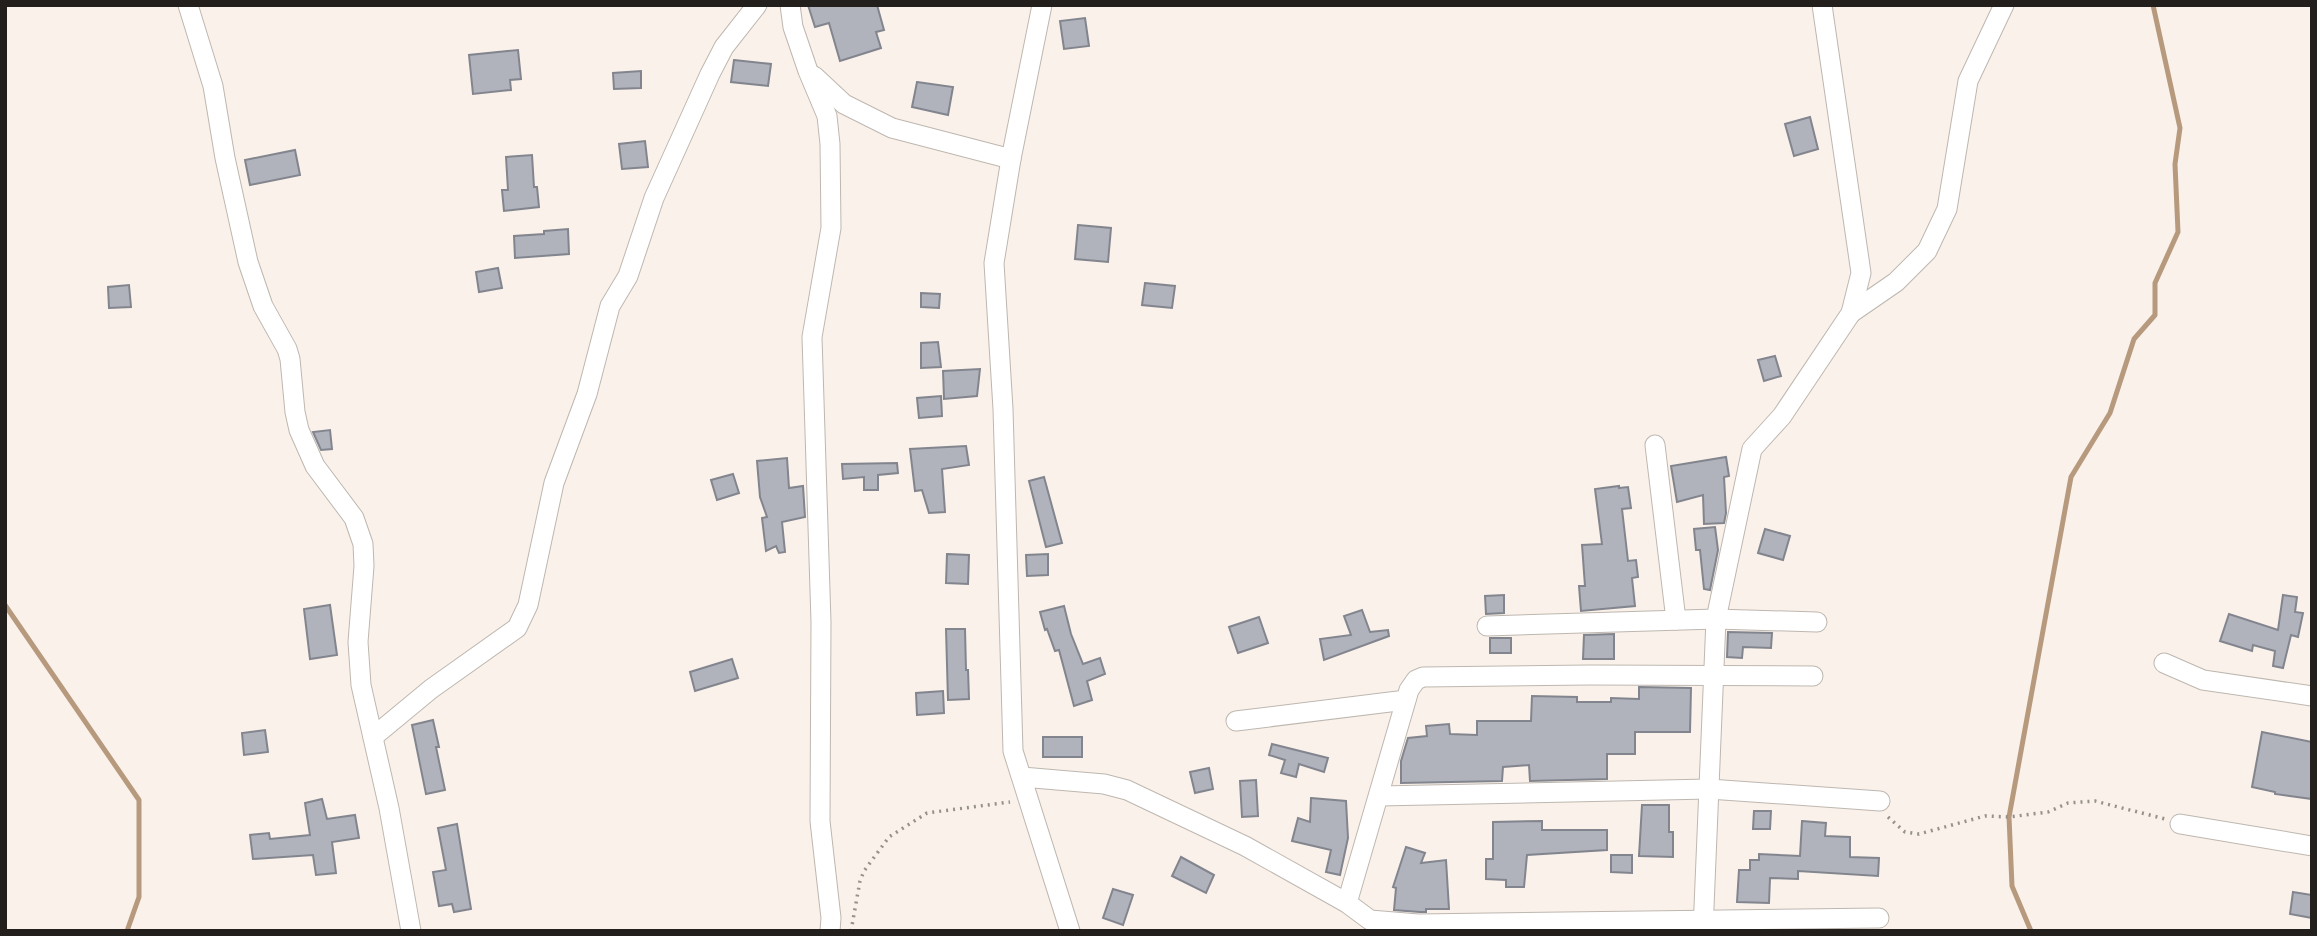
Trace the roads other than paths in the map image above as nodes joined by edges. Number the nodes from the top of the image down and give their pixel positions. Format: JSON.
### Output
{"nodes":[{"id":1,"x":188,"y":5,"type":"edge"},
{"id":2,"x":757,"y":5,"type":"edge"},
{"id":3,"x":790,"y":5,"type":"edge"},
{"id":4,"x":1042,"y":5,"type":"edge"},
{"id":5,"x":1822,"y":5,"type":"edge"},
{"id":6,"x":2004,"y":5,"type":"edge"},
{"id":7,"x":808,"y":71,"type":"junction"},
{"id":8,"x":1011,"y":159,"type":"junction"},
{"id":9,"x":1851,"y":313,"type":"junction"},
{"id":10,"x":1655,"y":445,"type":"dead end"},
{"id":11,"x":1716,"y":619,"type":"junction"},
{"id":12,"x":1676,"y":620,"type":"junction"},
{"id":13,"x":1817,"y":622,"type":"dead end"},
{"id":14,"x":1487,"y":626,"type":"dead end"},
{"id":15,"x":2164,"y":663,"type":"dead end"},
{"id":16,"x":1713,"y":676,"type":"junction"},
{"id":17,"x":1813,"y":676,"type":"dead end"},
{"id":18,"x":2312,"y":696,"type":"edge"},
{"id":19,"x":1406,"y":700,"type":"junction"},
{"id":20,"x":1236,"y":721,"type":"dead end"},
{"id":21,"x":373,"y":737,"type":"junction"},
{"id":22,"x":1022,"y":778,"type":"junction"},
{"id":23,"x":1709,"y":789,"type":"junction"},
{"id":24,"x":1379,"y":796,"type":"junction"},
{"id":25,"x":1880,"y":801,"type":"road end"},
{"id":26,"x":2180,"y":824,"type":"road end"},
{"id":27,"x":2312,"y":846,"type":"edge"},
{"id":28,"x":1347,"y":903,"type":"junction"},
{"id":29,"x":1879,"y":918,"type":"dead end"},
{"id":30,"x":1703,"y":926,"type":"edge"},
{"id":31,"x":1418,"y":928,"type":"edge"},
{"id":32,"x":411,"y":931,"type":"edge"},
{"id":33,"x":830,"y":931,"type":"edge"},
{"id":34,"x":1070,"y":931,"type":"edge"}],
"edges":[{"from":1,"to":21,"type":"street"},
{"from":2,"to":21,"type":"street"},
{"from":3,"to":7,"type":"street"},
{"from":4,"to":8,"type":"street"},
{"from":5,"to":9,"type":"street"},
{"from":6,"to":9,"type":"street"},
{"from":7,"to":8,"type":"street"},
{"from":7,"to":33,"type":"street"},
{"from":8,"to":22,"type":"street"},
{"from":9,"to":11,"type":"street"},
{"from":10,"to":12,"type":"street"},
{"from":11,"to":12,"type":"street"},
{"from":11,"to":13,"type":"street"},
{"from":11,"to":16,"type":"street"},
{"from":12,"to":14,"type":"street"},
{"from":15,"to":18,"type":"street"},
{"from":16,"to":17,"type":"street"},
{"from":16,"to":19,"type":"street"},
{"from":16,"to":23,"type":"street"},
{"from":19,"to":20,"type":"street"},
{"from":19,"to":24,"type":"street"},
{"from":21,"to":32,"type":"street"},
{"from":22,"to":28,"type":"street"},
{"from":22,"to":34,"type":"street"},
{"from":23,"to":24,"type":"street"},
{"from":23,"to":25,"type":"street"},
{"from":23,"to":30,"type":"street"},
{"from":24,"to":28,"type":"street"},
{"from":26,"to":27,"type":"street"},
{"from":28,"to":31,"type":"street"},
{"from":29,"to":30,"type":"street"},
{"from":30,"to":31,"type":"street"}]}
